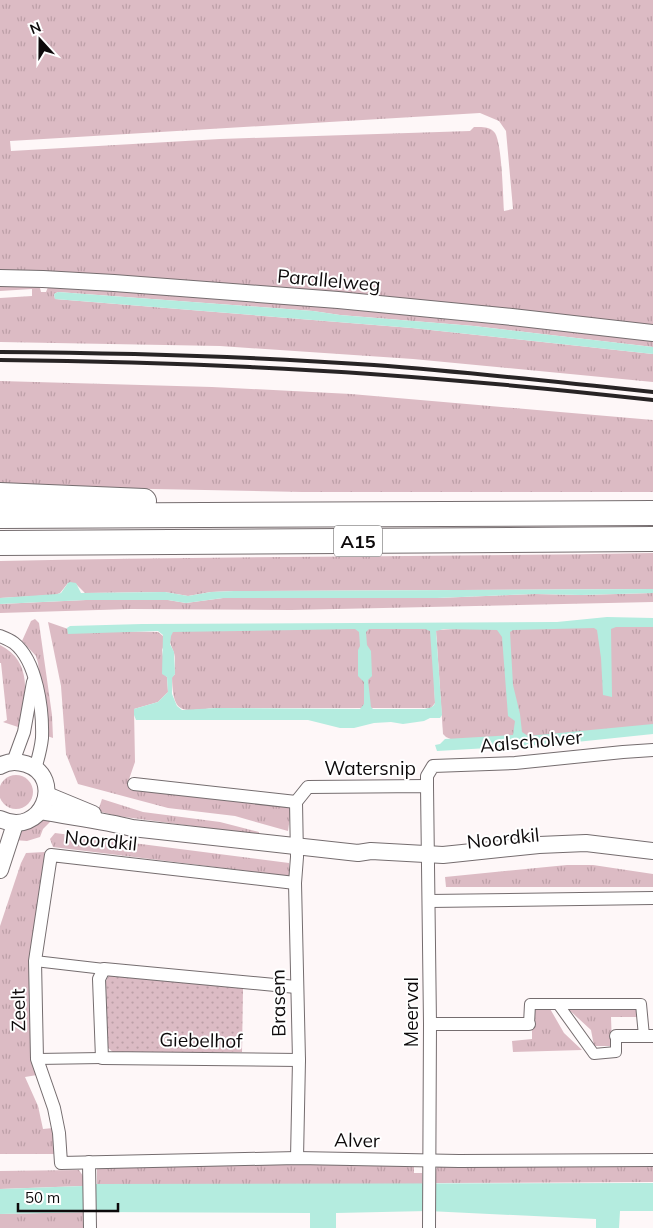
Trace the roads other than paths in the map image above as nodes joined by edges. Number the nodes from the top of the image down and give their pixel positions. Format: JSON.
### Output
{"nodes":[{"id":1,"x":0,"y":278,"type":"edge"},
{"id":2,"x":653,"y":333,"type":"edge"},
{"id":3,"x":0,"y":495,"type":"edge"},
{"id":4,"x":653,"y":513,"type":"edge"},
{"id":5,"x":278,"y":515,"type":"junction"},
{"id":6,"x":0,"y":516,"type":"edge"},
{"id":7,"x":653,"y":538,"type":"edge"},
{"id":8,"x":0,"y":543,"type":"edge"},
{"id":9,"x":63,"y":543,"type":"junction"},
{"id":10,"x":0,"y":551,"type":"edge"},
{"id":11,"x":0,"y":636,"type":"edge"},
{"id":12,"x":34,"y":677,"type":"junction"},
{"id":13,"x":653,"y":750,"type":"edge"},
{"id":14,"x":7,"y":764,"type":"edge"},
{"id":15,"x":35,"y":769,"type":"junction"},
{"id":16,"x":134,"y":784,"type":"dead end"},
{"id":17,"x":427,"y":786,"type":"junction"},
{"id":18,"x":46,"y":795,"type":"junction"},
{"id":19,"x":296,"y":802,"type":"junction"},
{"id":20,"x":40,"y":811,"type":"junction"},
{"id":21,"x":105,"y":821,"type":"junction"},
{"id":22,"x":7,"y":822,"type":"edge"},
{"id":23,"x":297,"y":847,"type":"junction"},
{"id":24,"x":653,"y":851,"type":"edge"},
{"id":25,"x":51,"y":855,"type":"joint"},
{"id":26,"x":428,"y":860,"type":"junction"},
{"id":27,"x":653,"y":860,"type":"edge"},
{"id":28,"x":0,"y":870,"type":"edge"},
{"id":29,"x":295,"y":883,"type":"junction"},
{"id":30,"x":653,"y":898,"type":"edge"},
{"id":31,"x":429,"y":901,"type":"junction"},
{"id":32,"x":36,"y":961,"type":"junction"},
{"id":33,"x":104,"y":970,"type":"junction"},
{"id":34,"x":296,"y":987,"type":"junction"},
{"id":35,"x":558,"y":1004,"type":"junction"},
{"id":36,"x":430,"y":1024,"type":"junction"},
{"id":37,"x":529,"y":1024,"type":"joint"},
{"id":38,"x":616,"y":1036,"type":"joint"},
{"id":39,"x":648,"y":1036,"type":"edge"},
{"id":40,"x":102,"y":1058,"type":"junction"},
{"id":41,"x":37,"y":1059,"type":"junction"},
{"id":42,"x":298,"y":1060,"type":"junction"},
{"id":43,"x":297,"y":1158,"type":"junction"},
{"id":44,"x":428,"y":1160,"type":"junction"},
{"id":45,"x":653,"y":1160,"type":"edge"},
{"id":46,"x":61,"y":1162,"type":"joint"},
{"id":47,"x":89,"y":1162,"type":"junction"},
{"id":48,"x":90,"y":1224,"type":"edge"},
{"id":49,"x":429,"y":1228,"type":"edge"}],
"edges":[{"from":1,"to":2,"type":"street","name":"Parallelweg"},
{"from":3,"to":5,"type":"highway","number":"A15"},
{"from":4,"to":5,"type":"highway","number":"A15"},
{"from":5,"to":6,"type":"highway","number":"A15"},
{"from":7,"to":9,"type":"highway","number":"A15"},
{"from":8,"to":9,"type":"highway","number":"A15"},
{"from":9,"to":10,"type":"highway","number":"A15"},
{"from":11,"to":12,"type":"street"},
{"from":12,"to":14,"type":"street"},
{"from":12,"to":15,"type":"street"},
{"from":13,"to":17,"type":"street","name":"Aalscholver"},
{"from":14,"to":15,"type":"street"},
{"from":15,"to":18,"type":"street"},
{"from":16,"to":19,"type":"street"},
{"from":17,"to":19,"type":"street","name":"Watersnip"},
{"from":17,"to":26,"type":"street","name":"Watersnip"},
{"from":18,"to":20,"type":"street"},
{"from":18,"to":21,"type":"street","name":"Noordkil"},
{"from":19,"to":23,"type":"street"},
{"from":20,"to":21,"type":"street","name":"Noordkil"},
{"from":20,"to":22,"type":"street"},
{"from":21,"to":23,"type":"street","name":"Noordkil"},
{"from":22,"to":28,"type":"street"},
{"from":23,"to":26,"type":"street","name":"Noordkil"},
{"from":23,"to":29,"type":"street","name":"Brasem"},
{"from":24,"to":26,"type":"street","name":"Noordkil"},
{"from":25,"to":29,"type":"street","name":"Noordkil"},
{"from":25,"to":32,"type":"street","name":"Zeelt"},
{"from":26,"to":27,"type":"street","name":"Noordkil"},
{"from":26,"to":31,"type":"street","name":"Meerval"},
{"from":29,"to":34,"type":"street","name":"Brasem"},
{"from":30,"to":31,"type":"street"},
{"from":31,"to":36,"type":"street","name":"Meerval"},
{"from":32,"to":33,"type":"street"},
{"from":32,"to":41,"type":"street","name":"Zeelt"},
{"from":33,"to":34,"type":"street"},
{"from":33,"to":40,"type":"street"},
{"from":34,"to":42,"type":"street","name":"Brasem"},
{"from":35,"to":37,"type":"street"},
{"from":35,"to":38,"type":"street"},
{"from":35,"to":39,"type":"street"},
{"from":36,"to":37,"type":"street"},
{"from":36,"to":44,"type":"street","name":"Meerval"},
{"from":38,"to":39,"type":"street"},
{"from":40,"to":41,"type":"street","name":"Giebelhof"},
{"from":40,"to":42,"type":"street","name":"Giebelhof"},
{"from":41,"to":46,"type":"street","name":"Zeelt"},
{"from":42,"to":43,"type":"street","name":"Brasem"},
{"from":43,"to":44,"type":"street","name":"Alver"},
{"from":43,"to":47,"type":"street","name":"Alver"},
{"from":44,"to":45,"type":"street","name":"Alver"},
{"from":44,"to":49,"type":"street","name":"Meerval"},
{"from":46,"to":47,"type":"street","name":"Alver"},
{"from":47,"to":48,"type":"street"}]}
